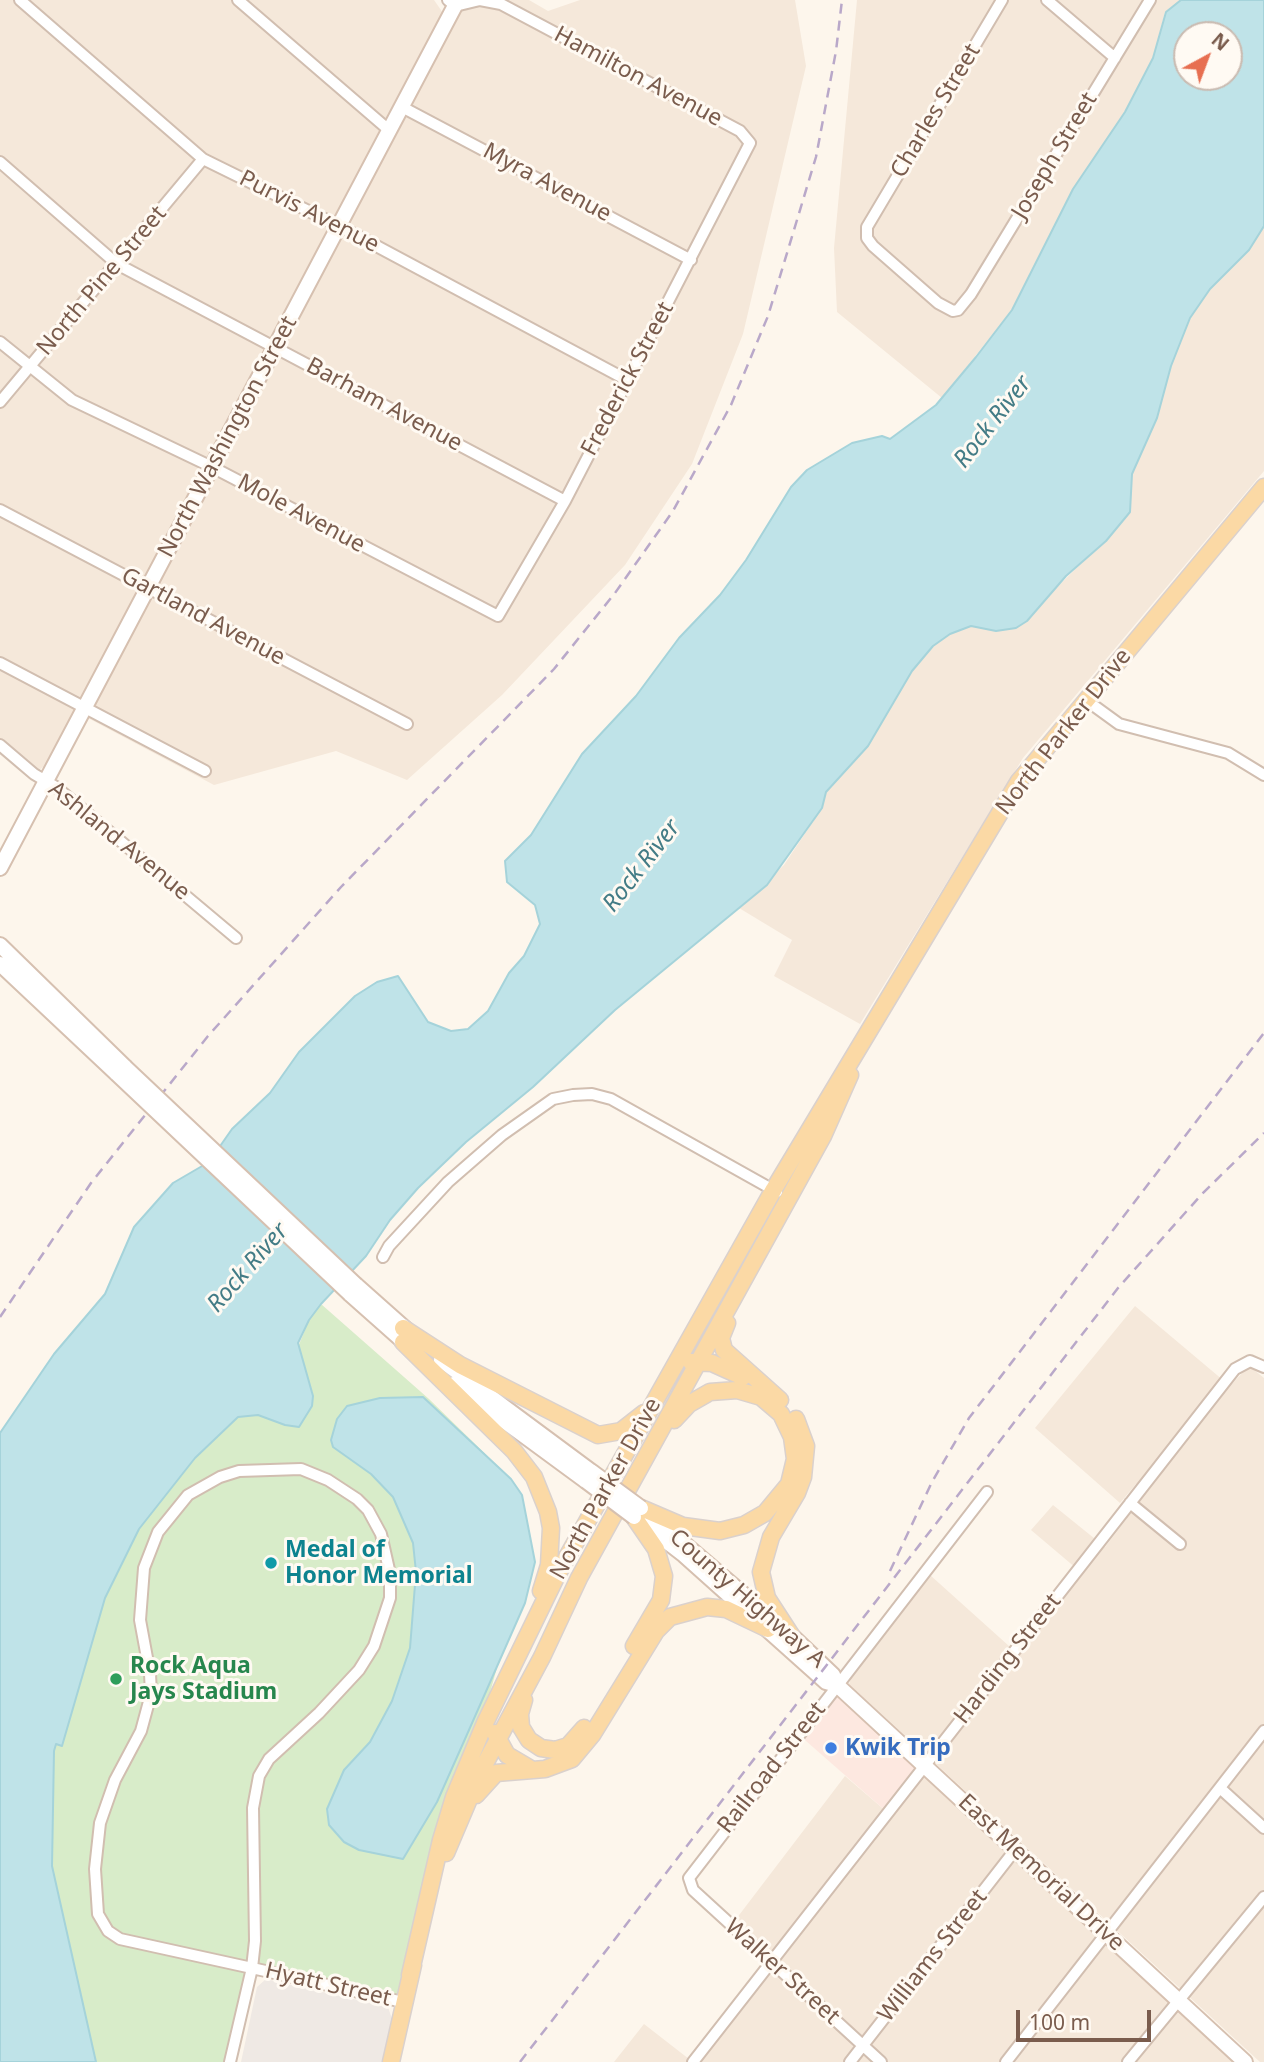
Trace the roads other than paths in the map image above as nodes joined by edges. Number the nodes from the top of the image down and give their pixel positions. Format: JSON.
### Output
{"nodes":[{"id":1,"x":20,"y":0,"type":"edge"},
{"id":2,"x":238,"y":0,"type":"edge"},
{"id":3,"x":1002,"y":0,"type":"edge"},
{"id":4,"x":1047,"y":0,"type":"edge"},
{"id":5,"x":1150,"y":0,"type":"edge"},
{"id":6,"x":454,"y":2,"type":"edge"},
{"id":7,"x":507,"y":2,"type":"edge"},
{"id":8,"x":1115,"y":58,"type":"junction"},
{"id":9,"x":402,"y":107,"type":"junction"},
{"id":10,"x":390,"y":131,"type":"junction"},
{"id":11,"x":748,"y":138,"type":"joint"},
{"id":12,"x":203,"y":159,"type":"junction"},
{"id":13,"x":0,"y":162,"type":"edge"},
{"id":14,"x":339,"y":226,"type":"junction"},
{"id":15,"x":691,"y":260,"type":"junction"},
{"id":16,"x":117,"y":264,"type":"junction"},
{"id":17,"x":958,"y":310,"type":"joint"},
{"id":18,"x":0,"y":342,"type":"edge"},
{"id":19,"x":275,"y":348,"type":"junction"},
{"id":20,"x":29,"y":367,"type":"junction"},
{"id":21,"x":627,"y":380,"type":"junction"},
{"id":22,"x":0,"y":402,"type":"edge"},
{"id":23,"x":212,"y":467,"type":"junction"},
{"id":24,"x":1264,"y":487,"type":"edge"},
{"id":25,"x":565,"y":501,"type":"junction"},
{"id":26,"x":0,"y":510,"type":"edge"},
{"id":27,"x":148,"y":587,"type":"junction"},
{"id":28,"x":498,"y":616,"type":"joint"},
{"id":29,"x":0,"y":663,"type":"edge"},
{"id":30,"x":1086,"y":700,"type":"junction"},
{"id":31,"x":85,"y":707,"type":"junction"},
{"id":32,"x":407,"y":724,"type":"dead end"},
{"id":33,"x":0,"y":745,"type":"edge"},
{"id":34,"x":205,"y":771,"type":"dead end"},
{"id":35,"x":1264,"y":775,"type":"edge"},
{"id":36,"x":46,"y":781,"type":"junction"},
{"id":37,"x":0,"y":868,"type":"edge"},
{"id":38,"x":236,"y":938,"type":"dead end"},
{"id":39,"x":0,"y":945,"type":"edge"},
{"id":40,"x":0,"y":964,"type":"edge"},
{"id":41,"x":868,"y":1031,"type":"junction"},
{"id":42,"x":121,"y":1070,"type":"junction"},
{"id":43,"x":774,"y":1189,"type":"junction"},
{"id":44,"x":789,"y":1199,"type":"junction"},
{"id":45,"x":383,"y":1257,"type":"dead end"},
{"id":46,"x":742,"y":1284,"type":"junction"},
{"id":47,"x":403,"y":1335,"type":"junction"},
{"id":48,"x":699,"y":1360,"type":"junction"},
{"id":49,"x":1264,"y":1367,"type":"edge"},
{"id":50,"x":673,"y":1369,"type":"junction"},
{"id":51,"x":770,"y":1391,"type":"junction"},
{"id":52,"x":653,"y":1404,"type":"junction"},
{"id":53,"x":644,"y":1462,"type":"junction"},
{"id":54,"x":987,"y":1492,"type":"dead end"},
{"id":55,"x":1130,"y":1503,"type":"junction"},
{"id":56,"x":638,"y":1512,"type":"junction"},
{"id":57,"x":1180,"y":1544,"type":"dead end"},
{"id":58,"x":768,"y":1629,"type":"junction"},
{"id":59,"x":529,"y":1632,"type":"junction"},
{"id":60,"x":791,"y":1635,"type":"junction"},
{"id":61,"x":542,"y":1657,"type":"junction"},
{"id":62,"x":837,"y":1685,"type":"junction"},
{"id":63,"x":500,"y":1693,"type":"junction"},
{"id":64,"x":1264,"y":1731,"type":"edge"},
{"id":65,"x":497,"y":1740,"type":"junction"},
{"id":66,"x":924,"y":1765,"type":"junction"},
{"id":67,"x":533,"y":1769,"type":"junction"},
{"id":68,"x":1220,"y":1788,"type":"junction"},
{"id":69,"x":460,"y":1821,"type":"junction"},
{"id":70,"x":1264,"y":1828,"type":"edge"},
{"id":71,"x":1015,"y":1850,"type":"junction"},
{"id":72,"x":689,"y":1878,"type":"joint"},
{"id":73,"x":1264,"y":1897,"type":"edge"},
{"id":74,"x":1106,"y":1934,"type":"junction"},
{"id":75,"x":771,"y":1961,"type":"junction"},
{"id":76,"x":252,"y":1968,"type":"junction"},
{"id":77,"x":411,"y":1975,"type":"junction"},
{"id":78,"x":1179,"y":2001,"type":"junction"},
{"id":79,"x":403,"y":2002,"type":"junction"},
{"id":80,"x":863,"y":2045,"type":"junction"},
{"id":81,"x":230,"y":2062,"type":"edge"},
{"id":82,"x":391,"y":2062,"type":"edge"},
{"id":83,"x":693,"y":2062,"type":"edge"},
{"id":84,"x":850,"y":2062,"type":"edge"},
{"id":85,"x":881,"y":2062,"type":"edge"},
{"id":86,"x":1006,"y":2062,"type":"edge"},
{"id":87,"x":1128,"y":2062,"type":"edge"},
{"id":88,"x":1245,"y":2062,"type":"edge"}],
"edges":[{"from":1,"to":12,"type":"street","name":"Purvis Avenue"},
{"from":2,"to":10,"type":"street"},
{"from":3,"to":17,"type":"street","name":"Charles Street"},
{"from":4,"to":8,"type":"street"},
{"from":5,"to":8,"type":"street","name":"Joseph Street"},
{"from":6,"to":7,"type":"street","name":"Hamilton Avenue"},
{"from":6,"to":9,"type":"main road","name":"North Washington Street"},
{"from":7,"to":11,"type":"street","name":"Hamilton Avenue"},
{"from":8,"to":17,"type":"street","name":"Joseph Street"},
{"from":9,"to":10,"type":"main road","name":"North Washington Street"},
{"from":9,"to":15,"type":"street","name":"Myra Avenue"},
{"from":10,"to":14,"type":"main road","name":"North Washington Street"},
{"from":11,"to":15,"type":"street","name":"Frederick Street"},
{"from":12,"to":14,"type":"street","name":"Purvis Avenue"},
{"from":12,"to":16,"type":"street","name":"North Pine Street"},
{"from":13,"to":16,"type":"street","name":"Barham Avenue"},
{"from":14,"to":19,"type":"main road","name":"North Washington Street"},
{"from":14,"to":21,"type":"street","name":"Purvis Avenue"},
{"from":15,"to":21,"type":"street","name":"Frederick Street"},
{"from":16,"to":19,"type":"street","name":"Barham Avenue"},
{"from":16,"to":20,"type":"street","name":"North Pine Street"},
{"from":18,"to":20,"type":"street","name":"Mole Avenue"},
{"from":19,"to":23,"type":"main road","name":"North Washington Street"},
{"from":19,"to":25,"type":"street","name":"Barham Avenue"},
{"from":20,"to":22,"type":"street","name":"North Pine Street"},
{"from":20,"to":23,"type":"street","name":"Mole Avenue"},
{"from":21,"to":25,"type":"street","name":"Frederick Street"},
{"from":23,"to":27,"type":"main road","name":"North Washington Street"},
{"from":23,"to":28,"type":"street","name":"Mole Avenue"},
{"from":24,"to":30,"type":"main road","name":"North Parker Drive"},
{"from":25,"to":28,"type":"street","name":"Frederick Street"},
{"from":26,"to":27,"type":"street","name":"Gartland Avenue"},
{"from":27,"to":31,"type":"main road","name":"North Washington Street"},
{"from":27,"to":32,"type":"street","name":"Gartland Avenue"},
{"from":29,"to":31,"type":"street"},
{"from":30,"to":35,"type":"street"},
{"from":30,"to":41,"type":"main road","name":"North Parker Drive"},
{"from":31,"to":34,"type":"street"},
{"from":31,"to":36,"type":"main road","name":"North Washington Street"},
{"from":33,"to":36,"type":"street","name":"Ashland Avenue"},
{"from":36,"to":37,"type":"main road","name":"North Washington Street"},
{"from":36,"to":38,"type":"street","name":"Ashland Avenue"},
{"from":39,"to":42,"type":"main road"},
{"from":40,"to":42,"type":"main road"},
{"from":41,"to":43,"type":"main road","name":"North Parker Drive"},
{"from":41,"to":44,"type":"main road","name":"North Parker Drive"},
{"from":42,"to":47,"type":"main road","name":"County Highway A","bridge":true},
{"from":43,"to":44,"type":"street"},
{"from":43,"to":45,"type":"street"},
{"from":43,"to":50,"type":"main road","name":"North Parker Drive"},
{"from":44,"to":46,"type":"main road","name":"North Parker Drive"},
{"from":46,"to":48,"type":"main road","name":"North Parker Drive"},
{"from":46,"to":51,"type":"main road"},
{"from":47,"to":52,"type":"main road"},
{"from":47,"to":56,"type":"main road","name":"County Highway A","bridge":true},
{"from":47,"to":59,"type":"main road"},
{"from":48,"to":50,"type":"main road"},
{"from":48,"to":51,"type":"main road"},
{"from":48,"to":53,"type":"main road","name":"North Parker Drive"},
{"from":49,"to":55,"type":"street","name":"Harding Street"},
{"from":50,"to":52,"type":"main road","name":"North Parker Drive"},
{"from":51,"to":60,"type":"main road"},
{"from":52,"to":59,"type":"main road","name":"North Parker Drive"},
{"from":53,"to":56,"type":"main road"},
{"from":53,"to":61,"type":"main road","name":"North Parker Drive"},
{"from":54,"to":62,"type":"street","name":"Railroad Street"},
{"from":55,"to":57,"type":"street"},
{"from":55,"to":66,"type":"street","name":"Harding Street"},
{"from":56,"to":58,"type":"main road","name":"County Highway A"},
{"from":56,"to":60,"type":"main road","name":"County Highway A"},
{"from":56,"to":61,"type":"main road"},
{"from":58,"to":62,"type":"main road","name":"County Highway A"},
{"from":58,"to":67,"type":"main road"},
{"from":59,"to":63,"type":"main road","name":"North Parker Drive"},
{"from":60,"to":62,"type":"main road","name":"County Highway A"},
{"from":61,"to":65,"type":"main road","name":"North Parker Drive"},
{"from":62,"to":66,"type":"main road","name":"East Memorial Drive"},
{"from":62,"to":72,"type":"street","name":"Railroad Street"},
{"from":63,"to":65,"type":"main road"},
{"from":63,"to":77,"type":"main road","name":"North Parker Drive"},
{"from":64,"to":68,"type":"street"},
{"from":65,"to":67,"type":"main road"},
{"from":65,"to":69,"type":"main road","name":"North Parker Drive"},
{"from":66,"to":71,"type":"main road","name":"East Memorial Drive"},
{"from":66,"to":75,"type":"street","name":"Harding Street"},
{"from":67,"to":69,"type":"main road"},
{"from":68,"to":70,"type":"street"},
{"from":68,"to":74,"type":"street"},
{"from":69,"to":77,"type":"main road","name":"North Parker Drive"},
{"from":71,"to":74,"type":"main road","name":"East Memorial Drive"},
{"from":71,"to":80,"type":"street","name":"Williams Street"},
{"from":72,"to":75,"type":"street","name":"Walker Street"},
{"from":73,"to":78,"type":"street"},
{"from":74,"to":78,"type":"main road","name":"East Memorial Drive"},
{"from":74,"to":86,"type":"street"},
{"from":75,"to":80,"type":"street","name":"Walker Street"},
{"from":75,"to":83,"type":"street","name":"Harding Street"},
{"from":76,"to":76,"type":"street","name":"Hyatt Street"},
{"from":76,"to":79,"type":"street","name":"Hyatt Street"},
{"from":76,"to":81,"type":"street"},
{"from":77,"to":79,"type":"main road","name":"North Parker Drive"},
{"from":78,"to":87,"type":"street"},
{"from":78,"to":88,"type":"main road","name":"East Memorial Drive"},
{"from":79,"to":82,"type":"main road","name":"North Parker Drive"},
{"from":80,"to":84,"type":"street","name":"Williams Street"},
{"from":80,"to":85,"type":"street","name":"Walker Street"}]}
